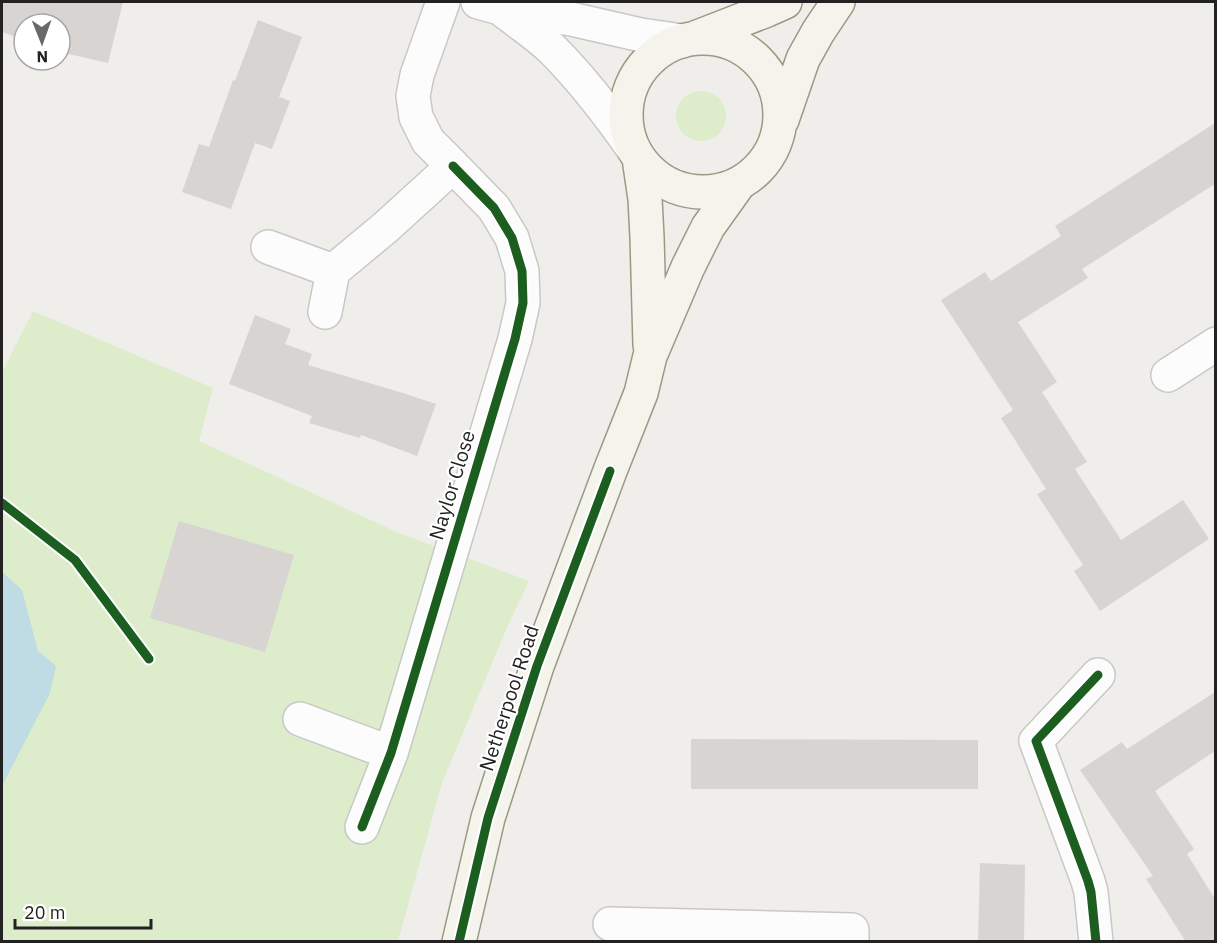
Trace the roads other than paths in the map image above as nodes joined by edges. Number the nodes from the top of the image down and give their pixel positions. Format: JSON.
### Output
{"nodes":[{"id":1,"x":443,"y":2,"type":"edge"},
{"id":2,"x":784,"y":2,"type":"edge"},
{"id":3,"x":838,"y":2,"type":"edge"},
{"id":4,"x":489,"y":5,"type":"edge"},
{"id":5,"x":686,"y":40,"type":"junction"},
{"id":6,"x":780,"y":125,"type":"junction"},
{"id":7,"x":636,"y":154,"type":"junction"},
{"id":8,"x":453,"y":166,"type":"junction"},
{"id":9,"x":738,"y":184,"type":"junction"},
{"id":10,"x":268,"y":247,"type":"dead end"},
{"id":11,"x":333,"y":271,"type":"junction"},
{"id":12,"x":325,"y":312,"type":"dead end"},
{"id":13,"x":1215,"y":344,"type":"edge"},
{"id":14,"x":650,"y":356,"type":"junction"},
{"id":15,"x":1168,"y":375,"type":"dead end"},
{"id":16,"x":1098,"y":675,"type":"dead end"},
{"id":17,"x":300,"y":719,"type":"dead end"},
{"id":18,"x":391,"y":753,"type":"junction"},
{"id":19,"x":362,"y":827,"type":"dead end"},
{"id":20,"x":610,"y":924,"type":"dead end"},
{"id":21,"x":852,"y":936,"type":"edge"},
{"id":22,"x":459,"y":942,"type":"edge"},
{"id":23,"x":1096,"y":942,"type":"edge"}],
"edges":[{"from":1,"to":8,"type":"street","name":"Naylor Close"},
{"from":2,"to":5,"type":"main road"},
{"from":3,"to":6,"type":"main road"},
{"from":4,"to":5,"type":"street"},
{"from":4,"to":7,"type":"street"},
{"from":5,"to":6,"type":"main road"},
{"from":5,"to":7,"type":"main road"},
{"from":6,"to":9,"type":"main road"},
{"from":7,"to":9,"type":"main road"},
{"from":7,"to":14,"type":"main road","name":"Netherpool Road"},
{"from":8,"to":11,"type":"street"},
{"from":8,"to":18,"type":"street","name":"Naylor Close"},
{"from":9,"to":14,"type":"main road","name":"Netherpool Road"},
{"from":10,"to":11,"type":"street"},
{"from":11,"to":12,"type":"street"},
{"from":13,"to":15,"type":"street"},
{"from":14,"to":22,"type":"main road","name":"Netherpool Road"},
{"from":16,"to":23,"type":"street"},
{"from":17,"to":18,"type":"street"},
{"from":18,"to":19,"type":"street","name":"Naylor Close"},
{"from":20,"to":21,"type":"street"}]}
